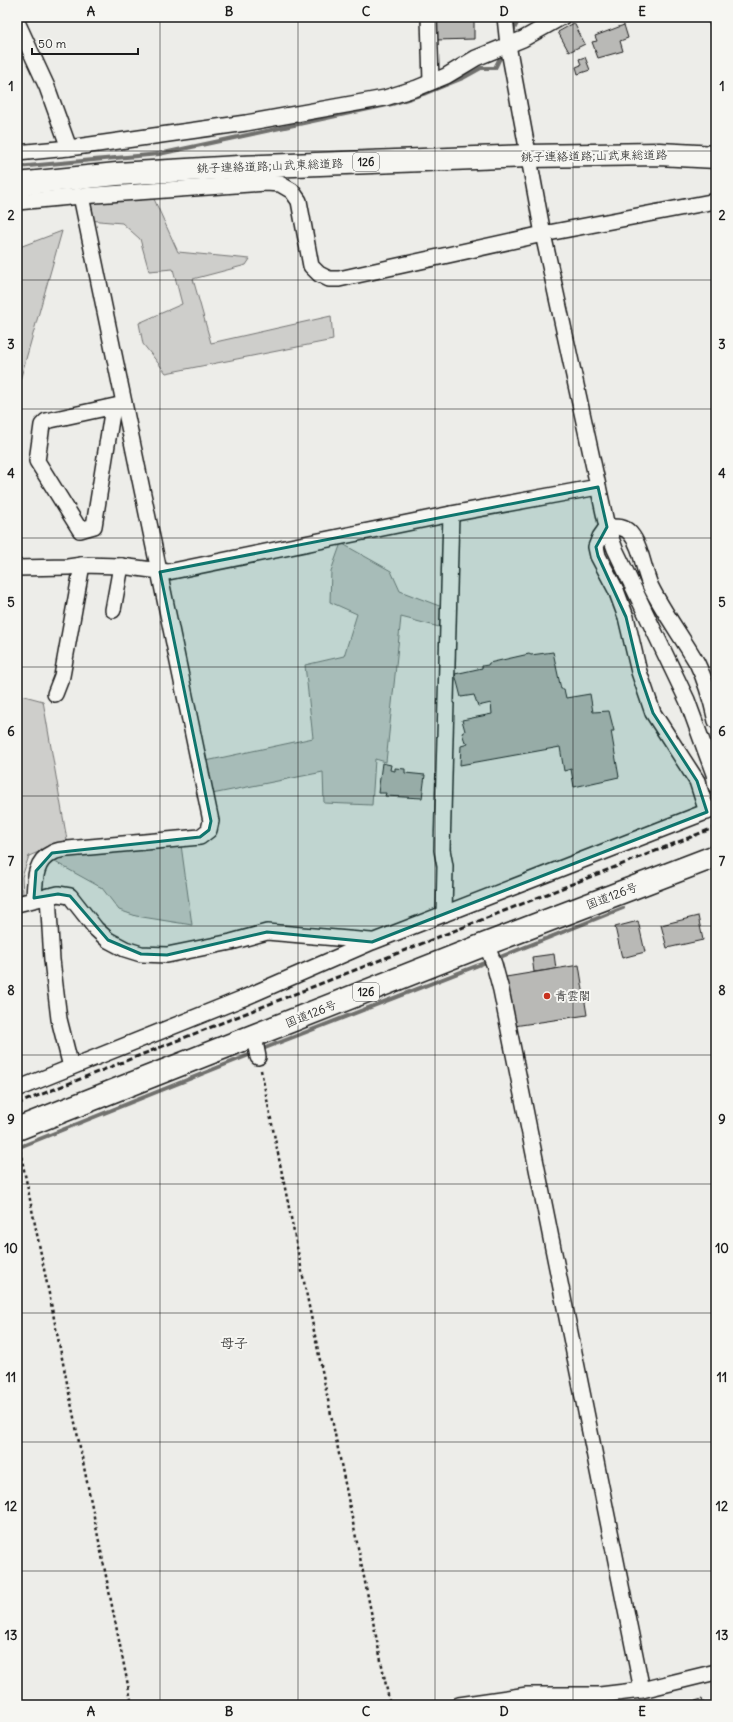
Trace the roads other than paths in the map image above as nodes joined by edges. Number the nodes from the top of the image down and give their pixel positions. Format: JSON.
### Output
{"nodes":[{"id":1,"x":428,"y":17,"type":"edge"},
{"id":2,"x":505,"y":17,"type":"edge"},
{"id":3,"x":562,"y":17,"type":"edge"},
{"id":4,"x":17,"y":22,"type":"edge"},
{"id":5,"x":508,"y":45,"type":"junction"},
{"id":6,"x":431,"y":82,"type":"junction"},
{"id":7,"x":69,"y":148,"type":"junction"},
{"id":8,"x":17,"y":154,"type":"edge"},
{"id":9,"x":528,"y":156,"type":"junction"},
{"id":10,"x":716,"y":157,"type":"edge"},
{"id":11,"x":17,"y":184,"type":"edge"},
{"id":12,"x":81,"y":196,"type":"junction"},
{"id":13,"x":716,"y":201,"type":"edge"},
{"id":14,"x":17,"y":202,"type":"edge"},
{"id":15,"x":543,"y":234,"type":"junction"},
{"id":16,"x":118,"y":406,"type":"junction"},
{"id":17,"x":598,"y":486,"type":"junction"},
{"id":18,"x":451,"y":514,"type":"junction"},
{"id":19,"x":607,"y":527,"type":"junction"},
{"id":20,"x":82,"y":565,"type":"junction"},
{"id":21,"x":121,"y":566,"type":"junction"},
{"id":22,"x":17,"y":568,"type":"edge"},
{"id":23,"x":160,"y":572,"type":"junction"},
{"id":24,"x":113,"y":610,"type":"dead end"},
{"id":25,"x":56,"y":694,"type":"dead end"},
{"id":26,"x":716,"y":721,"type":"edge"},
{"id":27,"x":716,"y":786,"type":"edge"},
{"id":28,"x":713,"y":813,"type":"edge"},
{"id":29,"x":716,"y":856,"type":"edge"},
{"id":30,"x":41,"y":897,"type":"junction"},
{"id":31,"x":17,"y":904,"type":"edge"},
{"id":32,"x":444,"y":914,"type":"junction"},
{"id":33,"x":372,"y":942,"type":"junction"},
{"id":34,"x":490,"y":955,"type":"junction"},
{"id":35,"x":71,"y":1067,"type":"junction"},
{"id":36,"x":17,"y":1089,"type":"edge"},
{"id":37,"x":18,"y":1136,"type":"edge"},
{"id":38,"x":716,"y":1672,"type":"edge"},
{"id":39,"x":642,"y":1690,"type":"junction"},
{"id":40,"x":579,"y":1700,"type":"edge"},
{"id":41,"x":459,"y":1705,"type":"edge"}],
"edges":[{"from":1,"to":6,"type":"street"},
{"from":2,"to":5,"type":"street"},
{"from":3,"to":5,"type":"street"},
{"from":4,"to":7,"type":"street"},
{"from":5,"to":6,"type":"street"},
{"from":5,"to":9,"type":"street"},
{"from":6,"to":7,"type":"street"},
{"from":7,"to":8,"type":"street"},
{"from":9,"to":10,"type":"highway","name":"銚子連絡道路;山武東総道路","number":"126"},
{"from":9,"to":11,"type":"highway","name":"銚子連絡道路;山武東総道路","number":"126"},
{"from":9,"to":15,"type":"street"},
{"from":12,"to":14,"type":"street"},
{"from":12,"to":15,"type":"street"},
{"from":12,"to":16,"type":"street"},
{"from":13,"to":15,"type":"street"},
{"from":15,"to":17,"type":"street"},
{"from":16,"to":16,"type":"street"},
{"from":16,"to":23,"type":"street"},
{"from":17,"to":18,"type":"street"},
{"from":17,"to":19,"type":"street"},
{"from":18,"to":23,"type":"street"},
{"from":18,"to":32,"type":"street"},
{"from":19,"to":26,"type":"street"},
{"from":19,"to":27,"type":"street"},
{"from":19,"to":28,"type":"street"},
{"from":20,"to":21,"type":"street"},
{"from":20,"to":22,"type":"street"},
{"from":20,"to":25,"type":"street"},
{"from":21,"to":23,"type":"street"},
{"from":21,"to":24,"type":"street"},
{"from":23,"to":30,"type":"street"},
{"from":28,"to":32,"type":"street"},
{"from":29,"to":34,"type":"highway","name":"国道126号","number":"126"},
{"from":30,"to":31,"type":"street"},
{"from":30,"to":33,"type":"street"},
{"from":30,"to":35,"type":"street"},
{"from":32,"to":33,"type":"street"},
{"from":33,"to":35,"type":"street"},
{"from":34,"to":37,"type":"highway","name":"国道126号","number":"126"},
{"from":34,"to":39,"type":"street"},
{"from":35,"to":36,"type":"street"},
{"from":38,"to":39,"type":"street"},
{"from":39,"to":40,"type":"street"},
{"from":40,"to":41,"type":"street"}]}
